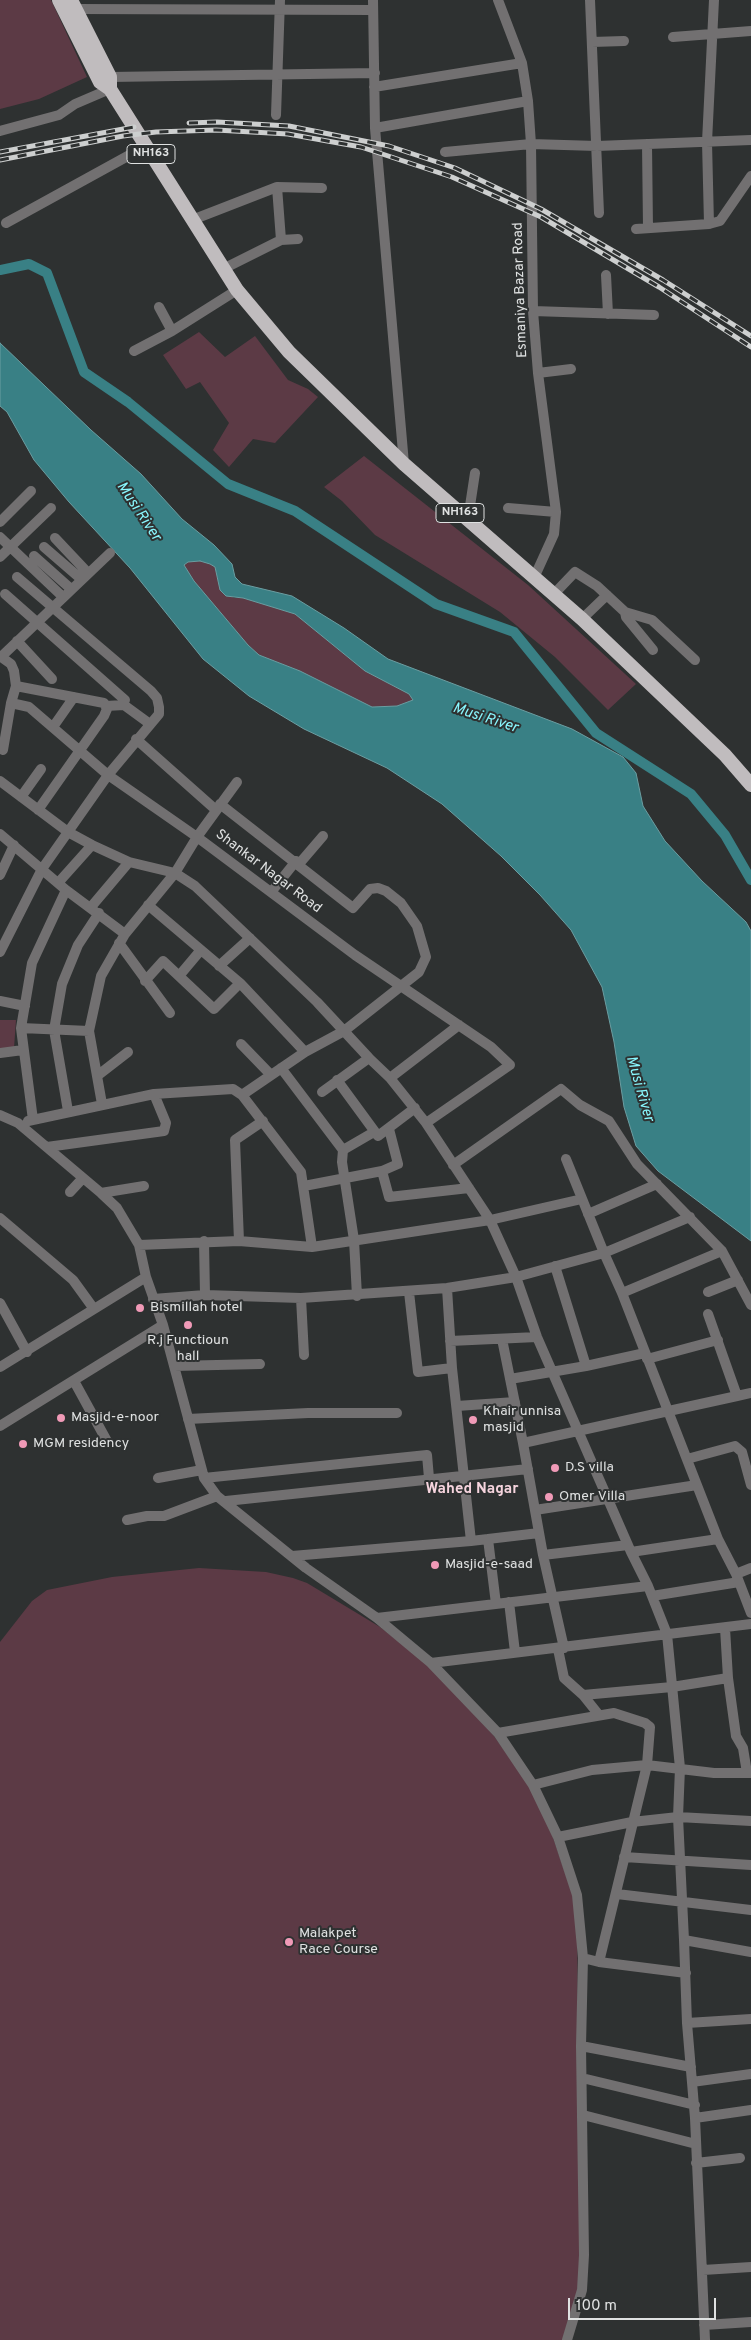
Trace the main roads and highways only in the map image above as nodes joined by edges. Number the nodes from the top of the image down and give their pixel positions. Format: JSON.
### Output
{"nodes":[{"id":1,"x":60,"y":0,"type":"edge"},
{"id":2,"x":73,"y":4,"type":"edge"},
{"id":3,"x":110,"y":83,"type":"junction"},
{"id":4,"x":751,"y":785,"type":"edge"}],
"edges":[{"from":1,"to":3,"type":"highway","number":"NH163"},
{"from":2,"to":3,"type":"highway","number":"NH163"},
{"from":3,"to":4,"type":"highway","number":"NH163"}]}
